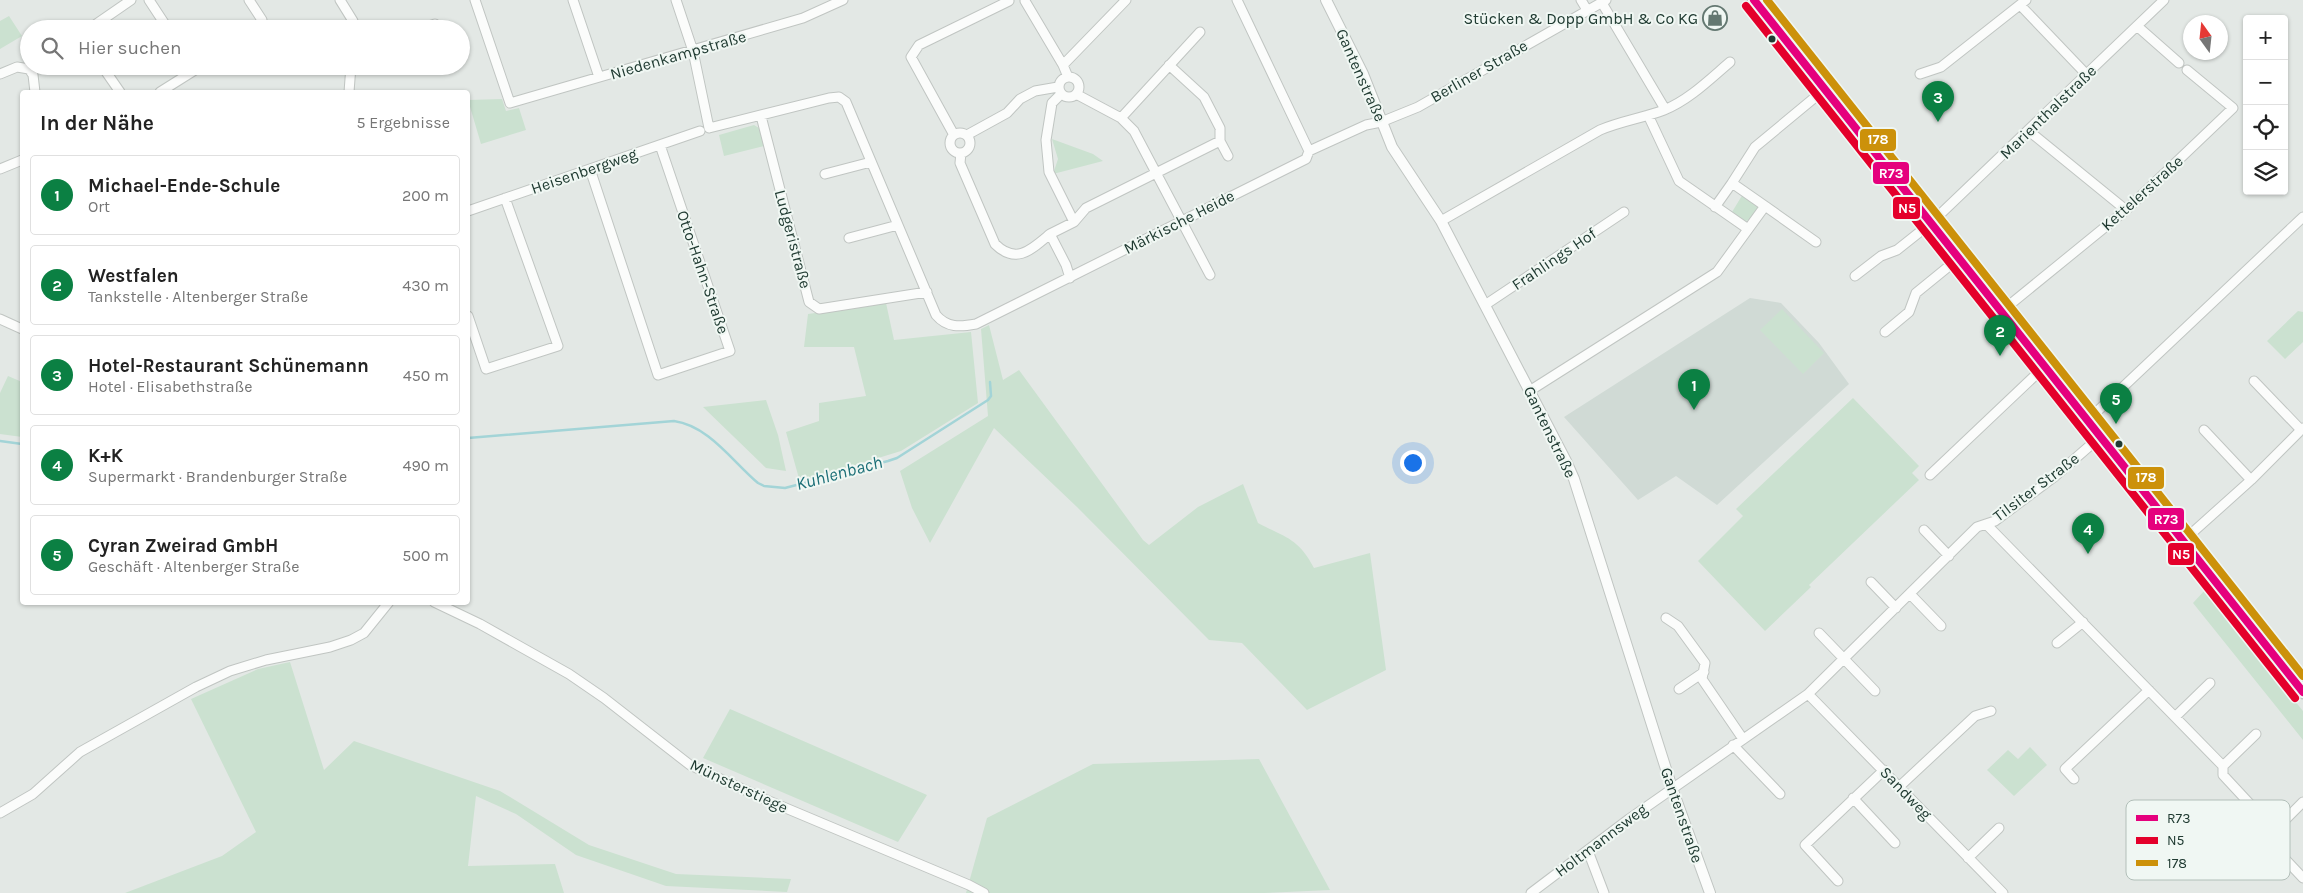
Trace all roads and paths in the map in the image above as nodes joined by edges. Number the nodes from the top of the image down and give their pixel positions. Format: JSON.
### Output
{"nodes":[{"id":1,"x":131,"y":0,"type":"edge"},
{"id":2,"x":149,"y":0,"type":"edge"},
{"id":3,"x":250,"y":0,"type":"edge"},
{"id":4,"x":340,"y":0,"type":"edge"},
{"id":5,"x":475,"y":0,"type":"edge"},
{"id":6,"x":573,"y":0,"type":"edge"},
{"id":7,"x":676,"y":0,"type":"edge"},
{"id":8,"x":844,"y":0,"type":"edge"},
{"id":9,"x":1008,"y":0,"type":"edge"},
{"id":10,"x":1126,"y":0,"type":"edge"},
{"id":11,"x":1237,"y":0,"type":"edge"},
{"id":12,"x":1326,"y":0,"type":"edge"},
{"id":13,"x":1581,"y":0,"type":"edge"},
{"id":14,"x":1754,"y":0,"type":"edge"},
{"id":15,"x":2164,"y":0,"type":"edge"},
{"id":16,"x":1025,"y":1,"type":"edge"},
{"id":17,"x":1604,"y":1,"type":"edge"},
{"id":18,"x":2024,"y":3,"type":"edge"},
{"id":19,"x":1587,"y":10,"type":"junction"},
{"id":20,"x":102,"y":20,"type":"edge"},
{"id":21,"x":162,"y":20,"type":"edge"},
{"id":22,"x":262,"y":20,"type":"dead end"},
{"id":23,"x":352,"y":20,"type":"edge"},
{"id":24,"x":2137,"y":26,"type":"junction"},
{"id":25,"x":1200,"y":32,"type":"dead end"},
{"id":26,"x":693,"y":51,"type":"junction"},
{"id":27,"x":1730,"y":62,"type":"dead end"},
{"id":28,"x":2179,"y":64,"type":"dead end"},
{"id":29,"x":1063,"y":65,"type":"junction"},
{"id":30,"x":1169,"y":65,"type":"junction"},
{"id":31,"x":20,"y":68,"type":"edge"},
{"id":32,"x":2187,"y":70,"type":"dead end"},
{"id":33,"x":0,"y":74,"type":"edge"},
{"id":34,"x":1920,"y":74,"type":"dead end"},
{"id":35,"x":33,"y":75,"type":"edge"},
{"id":36,"x":108,"y":75,"type":"edge"},
{"id":37,"x":188,"y":75,"type":"edge"},
{"id":38,"x":350,"y":75,"type":"edge"},
{"id":39,"x":2087,"y":75,"type":"junction"},
{"id":40,"x":599,"y":77,"type":"junction"},
{"id":41,"x":1068,"y":77,"type":"junction"},
{"id":42,"x":1825,"y":88,"type":"junction"},
{"id":43,"x":35,"y":90,"type":"edge"},
{"id":44,"x":119,"y":90,"type":"edge"},
{"id":45,"x":163,"y":90,"type":"edge"},
{"id":46,"x":349,"y":90,"type":"edge"},
{"id":47,"x":1060,"y":91,"type":"junction"},
{"id":48,"x":1076,"y":94,"type":"junction"},
{"id":49,"x":1665,"y":109,"type":"junction"},
{"id":50,"x":1648,"y":115,"type":"junction"},
{"id":51,"x":761,"y":116,"type":"junction"},
{"id":52,"x":1121,"y":118,"type":"junction"},
{"id":53,"x":1381,"y":122,"type":"junction"},
{"id":54,"x":700,"y":131,"type":"dead end"},
{"id":55,"x":2029,"y":131,"type":"junction"},
{"id":56,"x":954,"y":135,"type":"junction"},
{"id":57,"x":967,"y":135,"type":"junction"},
{"id":58,"x":1220,"y":141,"type":"junction"},
{"id":59,"x":660,"y":145,"type":"junction"},
{"id":60,"x":1309,"y":151,"type":"junction"},
{"id":61,"x":960,"y":153,"type":"junction"},
{"id":62,"x":1228,"y":156,"type":"dead end"},
{"id":63,"x":20,"y":161,"type":"edge"},
{"id":64,"x":871,"y":162,"type":"junction"},
{"id":65,"x":0,"y":169,"type":"edge"},
{"id":66,"x":590,"y":169,"type":"junction"},
{"id":67,"x":1156,"y":173,"type":"junction"},
{"id":68,"x":825,"y":174,"type":"dead end"},
{"id":69,"x":1732,"y":183,"type":"junction"},
{"id":70,"x":505,"y":198,"type":"junction"},
{"id":71,"x":1715,"y":206,"type":"junction"},
{"id":72,"x":1765,"y":206,"type":"junction"},
{"id":73,"x":470,"y":210,"type":"edge"},
{"id":74,"x":2126,"y":210,"type":"junction"},
{"id":75,"x":1624,"y":212,"type":"dead end"},
{"id":76,"x":2303,"y":216,"type":"edge"},
{"id":77,"x":1182,"y":220,"type":"junction"},
{"id":78,"x":1441,"y":221,"type":"junction"},
{"id":79,"x":1074,"y":222,"type":"junction"},
{"id":80,"x":1931,"y":223,"type":"junction"},
{"id":81,"x":898,"y":224,"type":"junction"},
{"id":82,"x":1748,"y":230,"type":"junction"},
{"id":83,"x":1050,"y":234,"type":"junction"},
{"id":84,"x":849,"y":238,"type":"dead end"},
{"id":85,"x":1816,"y":242,"type":"dead end"},
{"id":86,"x":1959,"y":258,"type":"junction"},
{"id":87,"x":1210,"y":274,"type":"dead end"},
{"id":88,"x":1855,"y":276,"type":"dead end"},
{"id":89,"x":1070,"y":278,"type":"junction"},
{"id":90,"x":926,"y":292,"type":"junction"},
{"id":91,"x":1485,"y":305,"type":"junction"},
{"id":92,"x":2002,"y":311,"type":"junction"},
{"id":93,"x":0,"y":319,"type":"edge"},
{"id":94,"x":470,"y":322,"type":"edge"},
{"id":95,"x":20,"y":328,"type":"edge"},
{"id":96,"x":1885,"y":332,"type":"dead end"},
{"id":97,"x":2045,"y":366,"type":"junction"},
{"id":98,"x":2254,"y":381,"type":"dead end"},
{"id":99,"x":1530,"y":390,"type":"junction"},
{"id":100,"x":2088,"y":420,"type":"junction"},
{"id":101,"x":2302,"y":429,"type":"edge"},
{"id":102,"x":2204,"y":430,"type":"dead end"},
{"id":103,"x":2101,"y":436,"type":"junction"},
{"id":104,"x":1930,"y":475,"type":"dead end"},
{"id":105,"x":2251,"y":480,"type":"junction"},
{"id":106,"x":1986,"y":524,"type":"junction"},
{"id":107,"x":1924,"y":530,"type":"dead end"},
{"id":108,"x":2183,"y":541,"type":"junction"},
{"id":109,"x":1949,"y":556,"type":"junction"},
{"id":110,"x":1871,"y":582,"type":"dead end"},
{"id":111,"x":1910,"y":594,"type":"junction"},
{"id":112,"x":387,"y":605,"type":"edge"},
{"id":113,"x":440,"y":605,"type":"edge"},
{"id":114,"x":1896,"y":608,"type":"junction"},
{"id":115,"x":1666,"y":618,"type":"dead end"},
{"id":116,"x":2082,"y":622,"type":"junction"},
{"id":117,"x":1941,"y":626,"type":"dead end"},
{"id":118,"x":1819,"y":633,"type":"dead end"},
{"id":119,"x":2057,"y":643,"type":"dead end"},
{"id":120,"x":1843,"y":659,"type":"junction"},
{"id":121,"x":1704,"y":672,"type":"junction"},
{"id":122,"x":2210,"y":683,"type":"dead end"},
{"id":123,"x":1679,"y":689,"type":"dead end"},
{"id":124,"x":2149,"y":690,"type":"junction"},
{"id":125,"x":1875,"y":691,"type":"dead end"},
{"id":126,"x":2303,"y":692,"type":"edge"},
{"id":127,"x":1808,"y":694,"type":"junction"},
{"id":128,"x":1991,"y":711,"type":"dead end"},
{"id":129,"x":2175,"y":717,"type":"junction"},
{"id":130,"x":2256,"y":734,"type":"dead end"},
{"id":131,"x":1743,"y":739,"type":"junction"},
{"id":132,"x":1733,"y":745,"type":"junction"},
{"id":133,"x":2223,"y":766,"type":"junction"},
{"id":134,"x":1884,"y":770,"type":"junction"},
{"id":135,"x":2074,"y":779,"type":"dead end"},
{"id":136,"x":1900,"y":786,"type":"junction"},
{"id":137,"x":1672,"y":788,"type":"junction"},
{"id":138,"x":1780,"y":794,"type":"dead end"},
{"id":139,"x":1853,"y":798,"type":"junction"},
{"id":140,"x":2246,"y":800,"type":"edge"},
{"id":141,"x":2303,"y":802,"type":"edge"},
{"id":142,"x":0,"y":813,"type":"edge"},
{"id":143,"x":2290,"y":815,"type":"edge"},
{"id":144,"x":1999,"y":828,"type":"dead end"},
{"id":145,"x":1895,"y":843,"type":"dead end"},
{"id":146,"x":1588,"y":851,"type":"junction"},
{"id":147,"x":1968,"y":858,"type":"junction"},
{"id":148,"x":2290,"y":864,"type":"edge"},
{"id":149,"x":2303,"y":878,"type":"edge"},
{"id":150,"x":1838,"y":881,"type":"dead end"},
{"id":151,"x":984,"y":893,"type":"edge"},
{"id":152,"x":1531,"y":893,"type":"edge"},
{"id":153,"x":1604,"y":893,"type":"edge"},
{"id":154,"x":1710,"y":893,"type":"edge"},
{"id":155,"x":2004,"y":893,"type":"edge"}],
"edges":[{"from":1,"to":20,"type":"street"},
{"from":2,"to":21,"type":"street"},
{"from":3,"to":22,"type":"street"},
{"from":4,"to":23,"type":"street"},
{"from":5,"to":40,"type":"street","name":"Niedenkampstraße"},
{"from":6,"to":40,"type":"street"},
{"from":7,"to":26,"type":"street"},
{"from":8,"to":26,"type":"street","name":"Niedenkampstraße"},
{"from":9,"to":16,"type":"street"},
{"from":9,"to":56,"type":"street"},
{"from":10,"to":29,"type":"street"},
{"from":11,"to":60,"type":"street"},
{"from":12,"to":53,"type":"street","name":"Gantenstraße"},
{"from":13,"to":19,"type":"street"},
{"from":14,"to":42,"type":"main road"},
{"from":15,"to":24,"type":"street","name":"Marienthalstraße"},
{"from":16,"to":29,"type":"street"},
{"from":17,"to":19,"type":"street","name":"Berliner Straße"},
{"from":17,"to":49,"type":"street","name":"Berliner Straße"},
{"from":18,"to":34,"type":"street"},
{"from":18,"to":39,"type":"street"},
{"from":19,"to":53,"type":"street","name":"Berliner Straße"},
{"from":24,"to":28,"type":"street"},
{"from":24,"to":39,"type":"street","name":"Marienthalstraße"},
{"from":25,"to":30,"type":"street"},
{"from":26,"to":40,"type":"street","name":"Niedenkampstraße"},
{"from":26,"to":51,"type":"street"},
{"from":27,"to":49,"type":"street"},
{"from":29,"to":41,"type":"street"},
{"from":30,"to":52,"type":"street"},
{"from":30,"to":58,"type":"street"},
{"from":31,"to":33,"type":"street"},
{"from":32,"to":74,"type":"street","name":"Kettelerstraße"},
{"from":35,"to":43,"type":"street"},
{"from":36,"to":44,"type":"street"},
{"from":37,"to":45,"type":"street"},
{"from":38,"to":46,"type":"street"},
{"from":39,"to":55,"type":"street","name":"Marienthalstraße"},
{"from":41,"to":47,"type":"street"},
{"from":41,"to":48,"type":"street"},
{"from":42,"to":69,"type":"street"},
{"from":42,"to":80,"type":"main road"},
{"from":47,"to":48,"type":"street"},
{"from":47,"to":57,"type":"street"},
{"from":47,"to":79,"type":"street"},
{"from":48,"to":52,"type":"street"},
{"from":49,"to":50,"type":"street"},
{"from":50,"to":71,"type":"street"},
{"from":50,"to":78,"type":"street"},
{"from":51,"to":64,"type":"street"},
{"from":51,"to":90,"type":"street","name":"Ludgeristraße"},
{"from":52,"to":67,"type":"street"},
{"from":53,"to":60,"type":"street","name":"Märkische Heide"},
{"from":53,"to":78,"type":"street","name":"Gantenstraße"},
{"from":54,"to":59,"type":"street","name":"Heisenbergweg"},
{"from":55,"to":74,"type":"street"},
{"from":55,"to":80,"type":"street","name":"Marienthalstraße"},
{"from":56,"to":57,"type":"street"},
{"from":56,"to":61,"type":"street"},
{"from":57,"to":61,"type":"street"},
{"from":58,"to":62,"type":"street"},
{"from":58,"to":67,"type":"street"},
{"from":59,"to":66,"type":"street","name":"Heisenbergweg"},
{"from":59,"to":66,"type":"street","name":"Otto-Hahn-Straße"},
{"from":60,"to":77,"type":"street","name":"Märkische Heide"},
{"from":61,"to":83,"type":"street"},
{"from":63,"to":65,"type":"street"},
{"from":64,"to":68,"type":"street"},
{"from":64,"to":81,"type":"street"},
{"from":66,"to":70,"type":"street","name":"Heisenbergweg"},
{"from":67,"to":77,"type":"street"},
{"from":67,"to":79,"type":"street"},
{"from":69,"to":71,"type":"street"},
{"from":69,"to":72,"type":"street"},
{"from":70,"to":73,"type":"street","name":"Heisenbergweg"},
{"from":70,"to":94,"type":"street"},
{"from":71,"to":82,"type":"street"},
{"from":72,"to":82,"type":"street"},
{"from":72,"to":85,"type":"street"},
{"from":74,"to":92,"type":"street","name":"Kettelerstraße"},
{"from":75,"to":91,"type":"street","name":"Frahlings Hof"},
{"from":76,"to":100,"type":"street"},
{"from":77,"to":87,"type":"street"},
{"from":77,"to":89,"type":"street","name":"Märkische Heide"},
{"from":78,"to":91,"type":"street","name":"Gantenstraße"},
{"from":79,"to":83,"type":"street"},
{"from":80,"to":86,"type":"main road"},
{"from":80,"to":88,"type":"street","name":"Marienthalstraße"},
{"from":81,"to":84,"type":"street"},
{"from":81,"to":90,"type":"street"},
{"from":82,"to":99,"type":"street"},
{"from":83,"to":89,"type":"street"},
{"from":86,"to":92,"type":"main road"},
{"from":86,"to":96,"type":"street"},
{"from":89,"to":90,"type":"street","name":"Märkische Heide"},
{"from":91,"to":99,"type":"street","name":"Gantenstraße"},
{"from":92,"to":97,"type":"main road"},
{"from":93,"to":95,"type":"street"},
{"from":97,"to":100,"type":"main road"},
{"from":97,"to":104,"type":"street"},
{"from":98,"to":101,"type":"street"},
{"from":99,"to":137,"type":"street","name":"Gantenstraße"},
{"from":100,"to":103,"type":"main road"},
{"from":101,"to":105,"type":"street"},
{"from":102,"to":105,"type":"street"},
{"from":103,"to":106,"type":"street","name":"Tilsiter Straße"},
{"from":103,"to":108,"type":"main road"},
{"from":105,"to":108,"type":"street"},
{"from":106,"to":109,"type":"street","name":"Tilsiter Straße"},
{"from":106,"to":116,"type":"street"},
{"from":107,"to":109,"type":"street"},
{"from":108,"to":126,"type":"main road"},
{"from":109,"to":111,"type":"street","name":"Tilsiter Straße"},
{"from":110,"to":114,"type":"street"},
{"from":111,"to":114,"type":"street","name":"Tilsiter Straße"},
{"from":111,"to":117,"type":"street"},
{"from":112,"to":142,"type":"street"},
{"from":113,"to":151,"type":"street","name":"Münsterstiege"},
{"from":114,"to":120,"type":"street","name":"Tilsiter Straße"},
{"from":115,"to":121,"type":"street"},
{"from":116,"to":119,"type":"street"},
{"from":116,"to":124,"type":"street"},
{"from":118,"to":120,"type":"street"},
{"from":120,"to":125,"type":"street"},
{"from":120,"to":127,"type":"street","name":"Tilsiter Straße"},
{"from":121,"to":123,"type":"street"},
{"from":121,"to":131,"type":"street"},
{"from":122,"to":129,"type":"street"},
{"from":124,"to":129,"type":"street"},
{"from":124,"to":135,"type":"street"},
{"from":127,"to":131,"type":"street","name":"Tilsiter Straße"},
{"from":127,"to":134,"type":"street","name":"Sandweg"},
{"from":128,"to":136,"type":"street"},
{"from":129,"to":133,"type":"street"},
{"from":130,"to":133,"type":"street"},
{"from":131,"to":132,"type":"street","name":"Tilsiter Straße"},
{"from":132,"to":137,"type":"street","name":"Tilsiter Straße"},
{"from":132,"to":138,"type":"street"},
{"from":133,"to":140,"type":"street"},
{"from":134,"to":136,"type":"street","name":"Sandweg"},
{"from":134,"to":139,"type":"street"},
{"from":136,"to":147,"type":"street","name":"Sandweg"},
{"from":137,"to":146,"type":"street","name":"Holtmannsweg"},
{"from":137,"to":154,"type":"street","name":"Gantenstraße"},
{"from":139,"to":145,"type":"street"},
{"from":139,"to":150,"type":"street"},
{"from":141,"to":143,"type":"street"},
{"from":144,"to":147,"type":"street"},
{"from":146,"to":152,"type":"street","name":"Holtmannsweg"},
{"from":146,"to":153,"type":"street"},
{"from":147,"to":155,"type":"street","name":"Sandweg"},
{"from":148,"to":149,"type":"street"}]}
